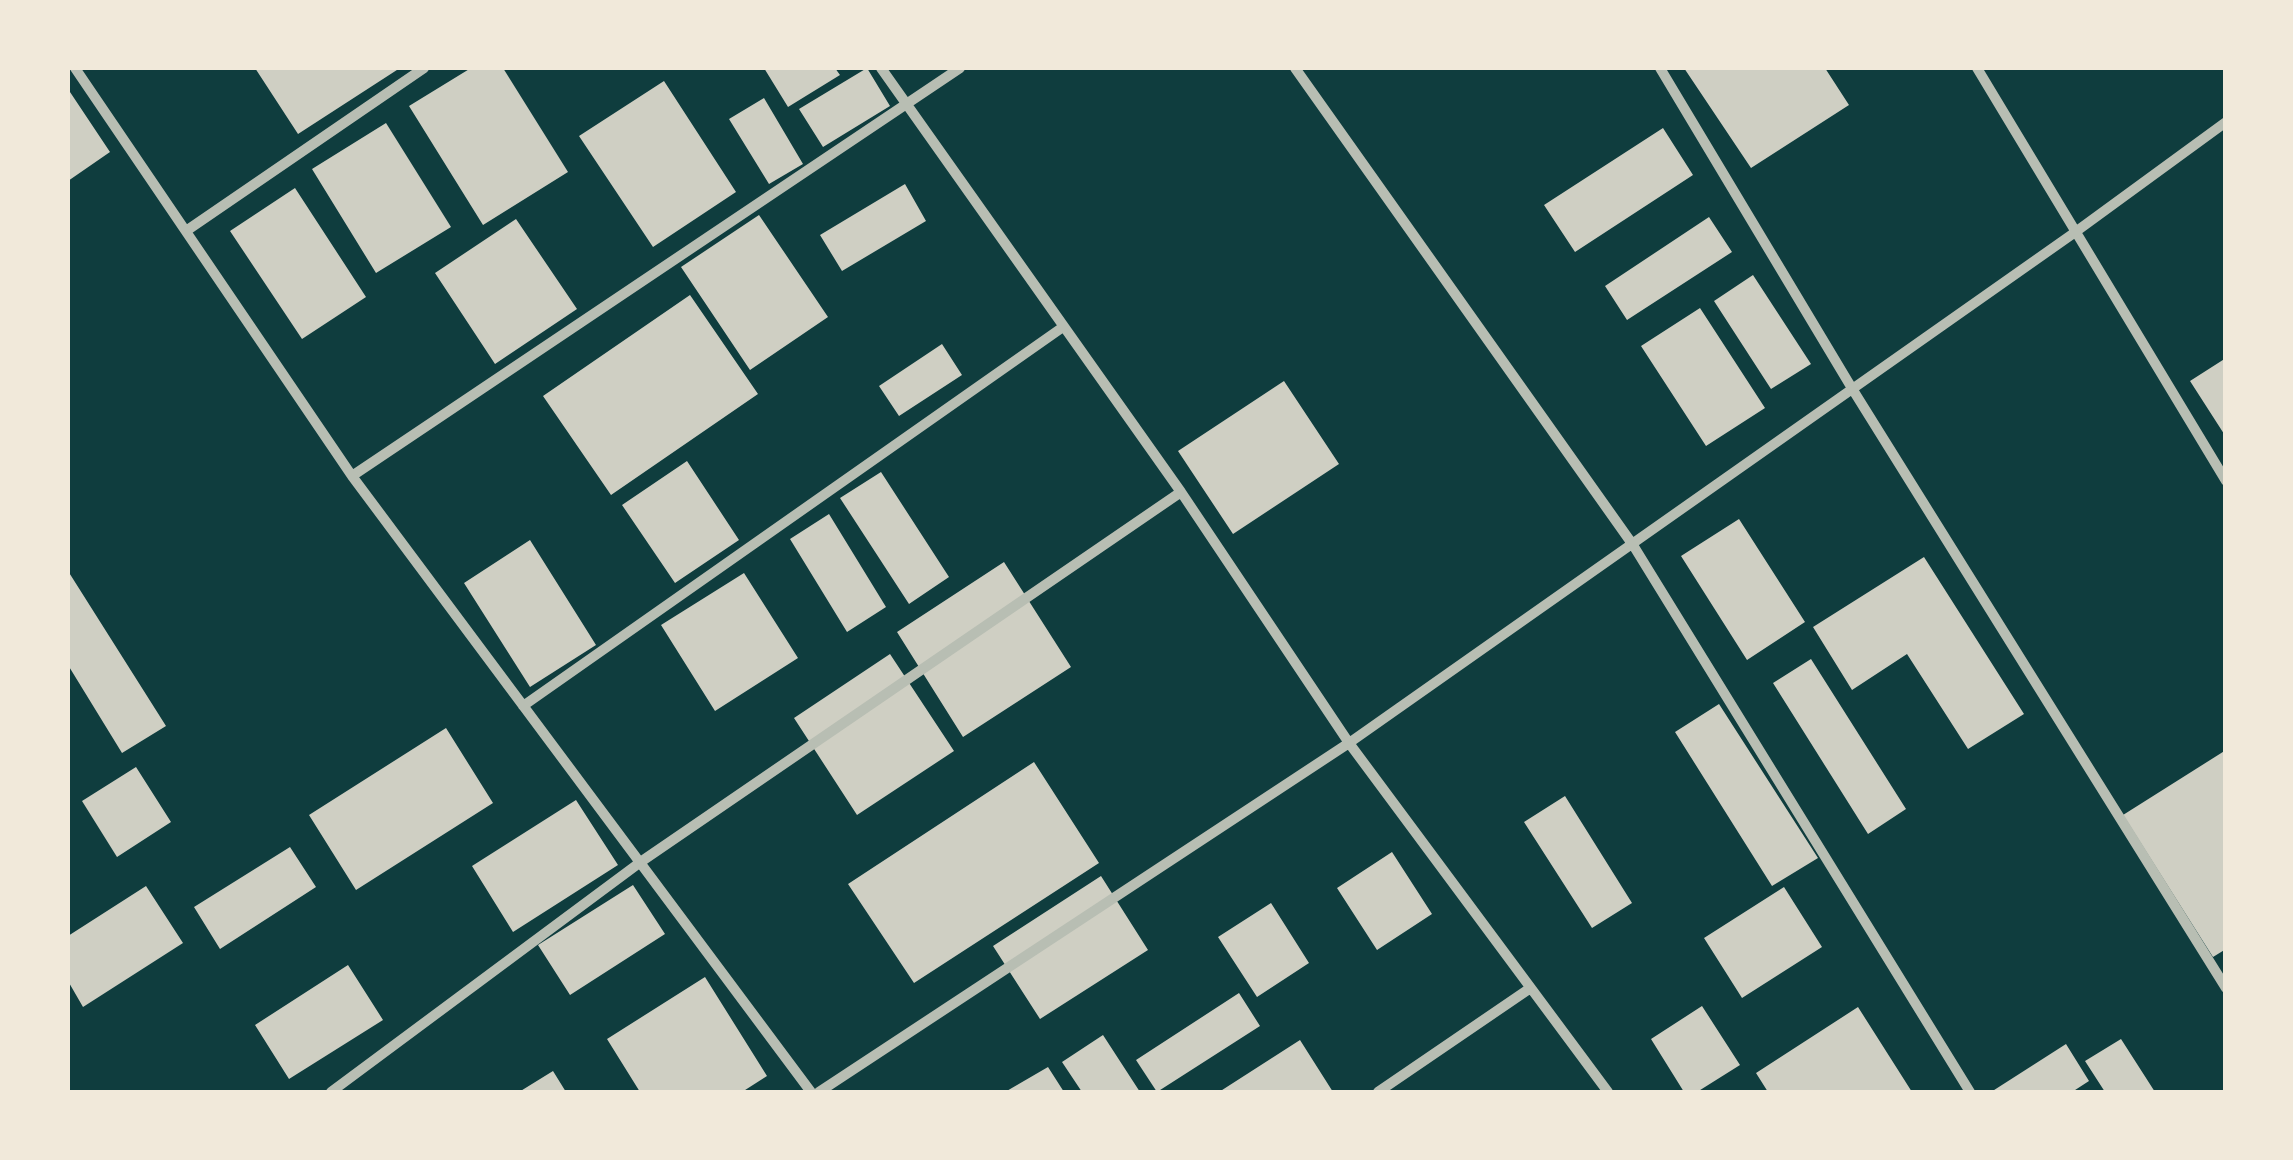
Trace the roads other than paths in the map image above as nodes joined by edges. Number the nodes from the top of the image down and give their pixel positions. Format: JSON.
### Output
{"nodes":[{"id":1,"x":75,"y":68,"type":"edge"},
{"id":2,"x":424,"y":68,"type":"edge"},
{"id":3,"x":881,"y":68,"type":"edge"},
{"id":4,"x":960,"y":68,"type":"edge"},
{"id":5,"x":1295,"y":68,"type":"edge"},
{"id":6,"x":1660,"y":68,"type":"edge"},
{"id":7,"x":1978,"y":68,"type":"edge"},
{"id":8,"x":906,"y":104,"type":"junction"},
{"id":9,"x":2226,"y":122,"type":"edge"},
{"id":10,"x":186,"y":231,"type":"junction"},
{"id":11,"x":2074,"y":234,"type":"junction"},
{"id":12,"x":1062,"y":326,"type":"junction"},
{"id":13,"x":1853,"y":390,"type":"junction"},
{"id":14,"x":352,"y":476,"type":"junction"},
{"id":15,"x":2226,"y":481,"type":"edge"},
{"id":16,"x":1181,"y":492,"type":"junction"},
{"id":17,"x":1634,"y":545,"type":"junction"},
{"id":18,"x":523,"y":706,"type":"junction"},
{"id":19,"x":1349,"y":744,"type":"junction"},
{"id":20,"x":642,"y":862,"type":"junction"},
{"id":21,"x":2226,"y":988,"type":"edge"},
{"id":22,"x":1530,"y":989,"type":"junction"},
{"id":23,"x":331,"y":1092,"type":"edge"},
{"id":24,"x":812,"y":1092,"type":"edge"},
{"id":25,"x":819,"y":1092,"type":"edge"},
{"id":26,"x":1378,"y":1092,"type":"edge"},
{"id":27,"x":1608,"y":1092,"type":"edge"},
{"id":28,"x":1970,"y":1092,"type":"edge"}],
"edges":[{"from":1,"to":10,"type":"street"},
{"from":2,"to":10,"type":"street"},
{"from":3,"to":8,"type":"street"},
{"from":4,"to":8,"type":"street"},
{"from":5,"to":17,"type":"street"},
{"from":6,"to":13,"type":"street"},
{"from":7,"to":11,"type":"street"},
{"from":8,"to":12,"type":"street"},
{"from":8,"to":14,"type":"street"},
{"from":9,"to":11,"type":"street"},
{"from":10,"to":14,"type":"street"},
{"from":11,"to":13,"type":"street"},
{"from":11,"to":15,"type":"street"},
{"from":12,"to":16,"type":"street"},
{"from":12,"to":18,"type":"street"},
{"from":13,"to":17,"type":"street"},
{"from":13,"to":21,"type":"street"},
{"from":14,"to":18,"type":"street"},
{"from":16,"to":19,"type":"street"},
{"from":16,"to":20,"type":"street"},
{"from":17,"to":19,"type":"street"},
{"from":17,"to":28,"type":"street"},
{"from":18,"to":20,"type":"street"},
{"from":19,"to":22,"type":"street"},
{"from":19,"to":25,"type":"street"},
{"from":20,"to":23,"type":"street"},
{"from":20,"to":24,"type":"street"},
{"from":22,"to":26,"type":"street"},
{"from":22,"to":27,"type":"street"}]}
